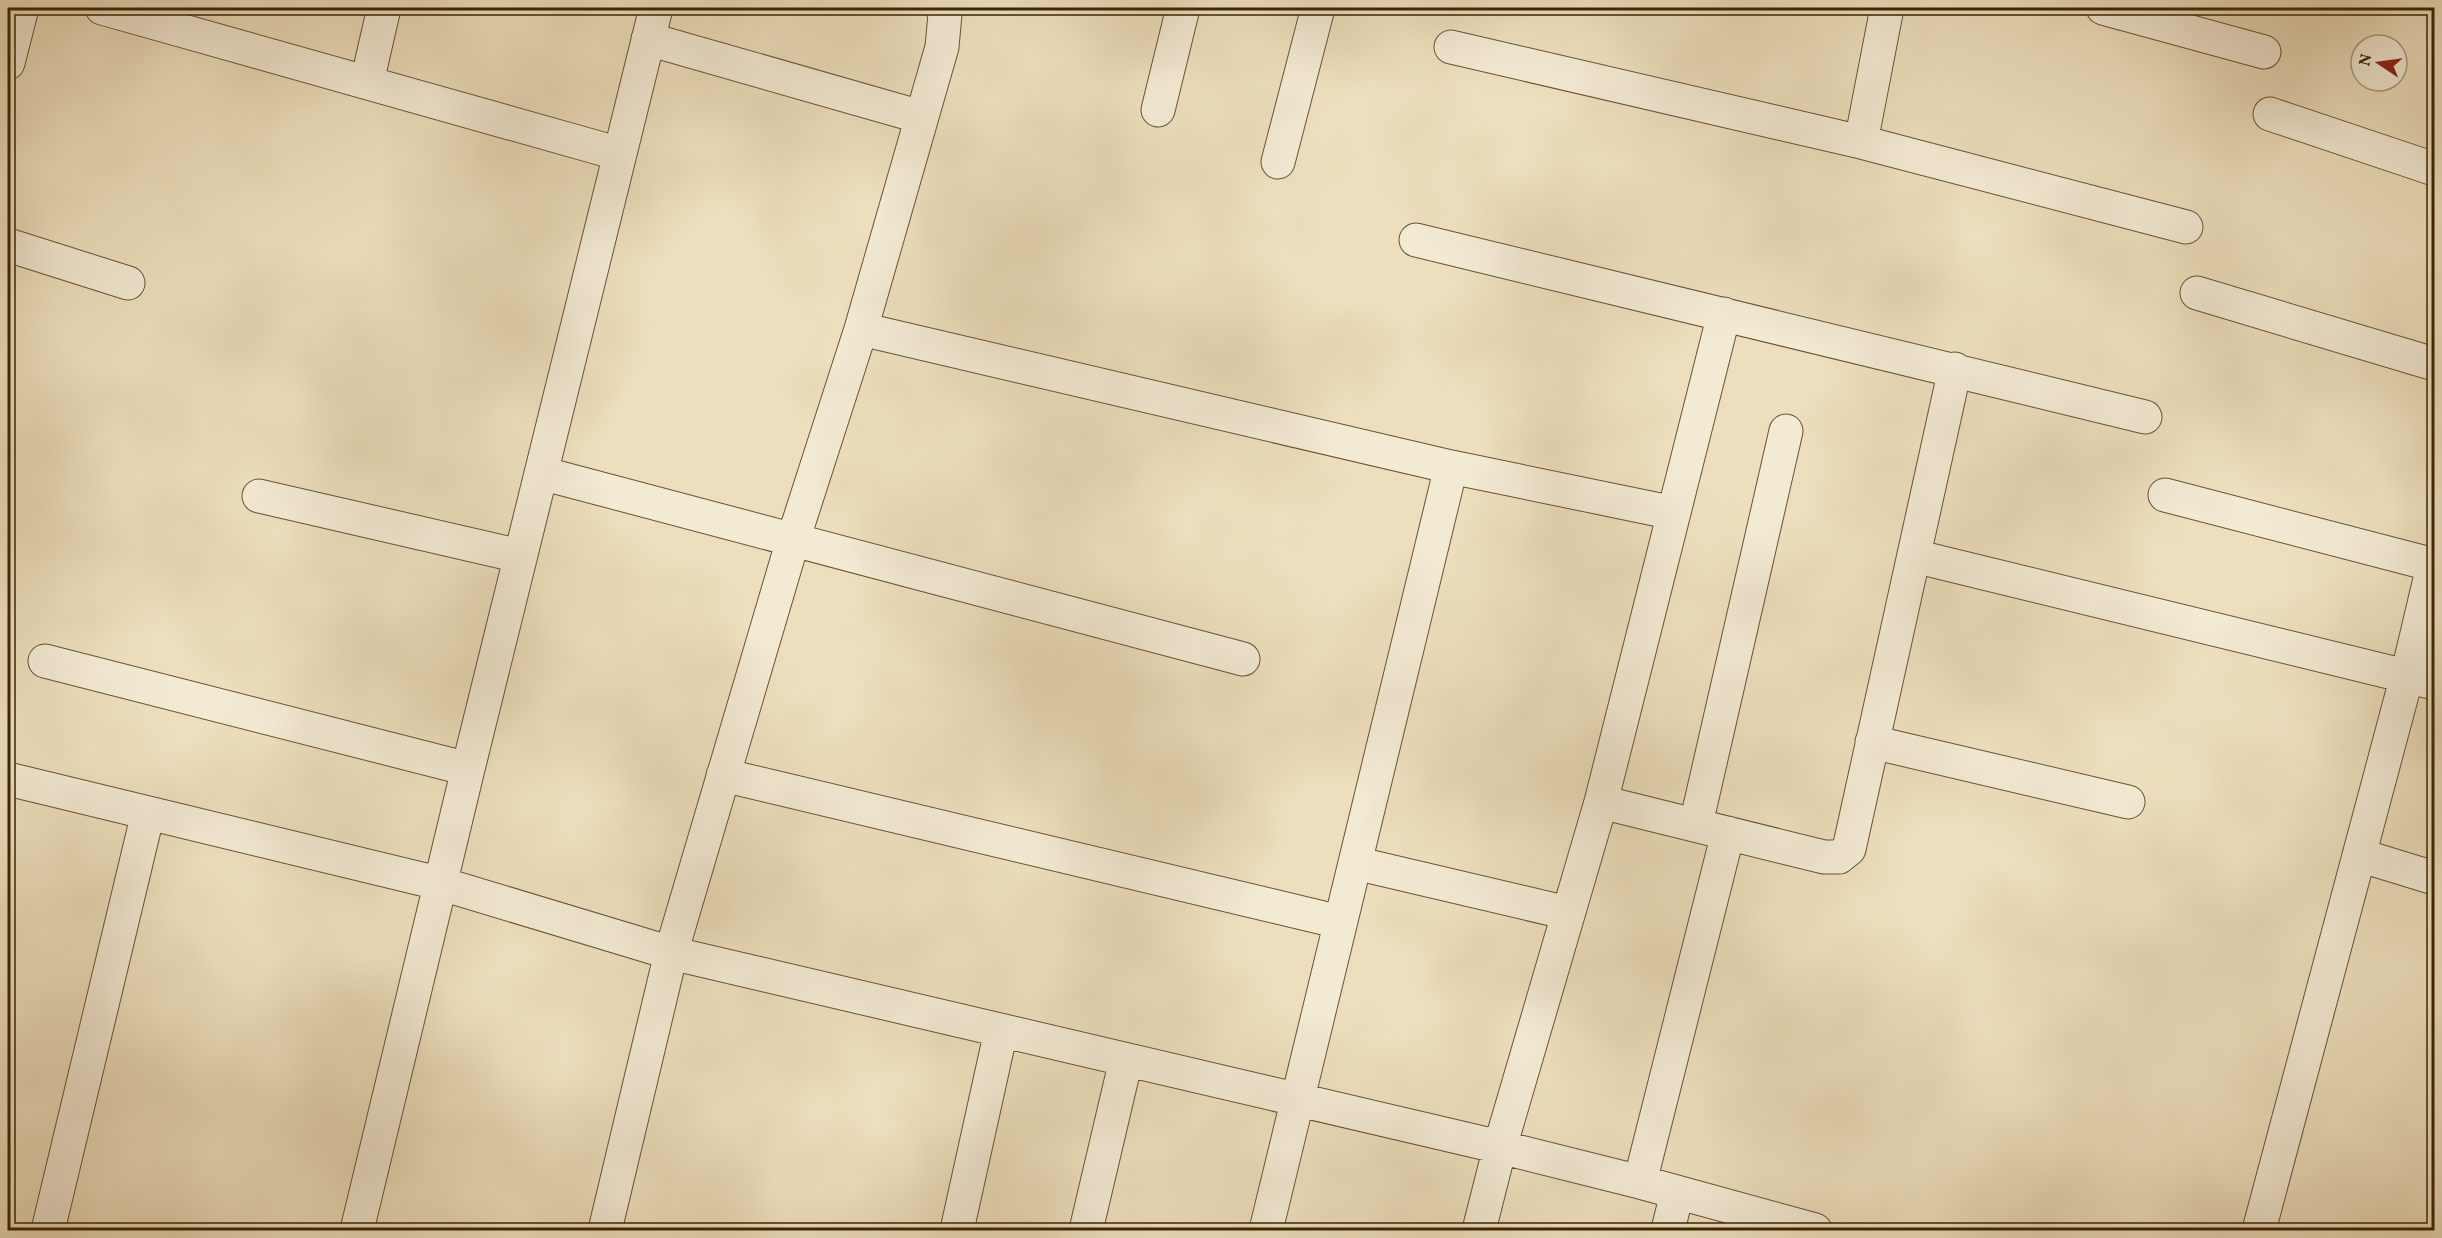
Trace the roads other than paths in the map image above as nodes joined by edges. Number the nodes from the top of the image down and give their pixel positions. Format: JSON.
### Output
{"nodes":[{"id":1,"x":22,"y":8,"type":"edge"},
{"id":2,"x":108,"y":8,"type":"edge"},
{"id":3,"x":384,"y":8,"type":"edge"},
{"id":4,"x":656,"y":8,"type":"edge"},
{"id":5,"x":942,"y":8,"type":"edge"},
{"id":6,"x":1183,"y":8,"type":"edge"},
{"id":7,"x":1318,"y":8,"type":"edge"},
{"id":8,"x":1887,"y":8,"type":"edge"},
{"id":9,"x":2103,"y":8,"type":"edge"},
{"id":10,"x":648,"y":39,"type":"junction"},
{"id":11,"x":1451,"y":47,"type":"dead end"},
{"id":12,"x":2264,"y":52,"type":"dead end"},
{"id":13,"x":8,"y":63,"type":"edge"},
{"id":14,"x":367,"y":82,"type":"junction"},
{"id":15,"x":1158,"y":110,"type":"dead end"},
{"id":16,"x":2270,"y":114,"type":"dead end"},
{"id":17,"x":921,"y":117,"type":"junction"},
{"id":18,"x":1861,"y":142,"type":"junction"},
{"id":19,"x":620,"y":154,"type":"junction"},
{"id":20,"x":1278,"y":162,"type":"dead end"},
{"id":21,"x":2434,"y":169,"type":"edge"},
{"id":22,"x":2186,"y":227,"type":"dead end"},
{"id":23,"x":1416,"y":240,"type":"dead end"},
{"id":24,"x":8,"y":245,"type":"edge"},
{"id":25,"x":128,"y":283,"type":"dead end"},
{"id":26,"x":2197,"y":293,"type":"dead end"},
{"id":27,"x":1724,"y":314,"type":"junction"},
{"id":28,"x":861,"y":329,"type":"junction"},
{"id":29,"x":2434,"y":364,"type":"edge"},
{"id":30,"x":1955,"y":369,"type":"junction"},
{"id":31,"x":2145,"y":417,"type":"dead end"},
{"id":32,"x":1786,"y":431,"type":"dead end"},
{"id":33,"x":1451,"y":467,"type":"junction"},
{"id":34,"x":541,"y":473,"type":"junction"},
{"id":35,"x":2164,"y":495,"type":"dead end"},
{"id":36,"x":259,"y":496,"type":"dead end"},
{"id":37,"x":1674,"y":513,"type":"junction"},
{"id":38,"x":793,"y":540,"type":"junction"},
{"id":39,"x":520,"y":556,"type":"junction"},
{"id":40,"x":1914,"y":556,"type":"junction"},
{"id":41,"x":2434,"y":564,"type":"edge"},
{"id":42,"x":1243,"y":660,"type":"dead end"},
{"id":43,"x":45,"y":661,"type":"dead end"},
{"id":44,"x":2421,"y":680,"type":"edge"},
{"id":45,"x":1872,"y":742,"type":"junction"},
{"id":46,"x":468,"y":769,"type":"junction"},
{"id":47,"x":723,"y":775,"type":"junction"},
{"id":48,"x":8,"y":779,"type":"edge"},
{"id":49,"x":1601,"y":802,"type":"junction"},
{"id":50,"x":2128,"y":802,"type":"dead end"},
{"id":51,"x":148,"y":813,"type":"junction"},
{"id":52,"x":1696,"y":824,"type":"junction"},
{"id":53,"x":1728,"y":833,"type":"junction"},
{"id":54,"x":2359,"y":855,"type":"junction"},
{"id":55,"x":1355,"y":863,"type":"junction"},
{"id":56,"x":2434,"y":878,"type":"edge"},
{"id":57,"x":442,"y":884,"type":"junction"},
{"id":58,"x":1568,"y":913,"type":"junction"},
{"id":59,"x":1340,"y":922,"type":"junction"},
{"id":60,"x":671,"y":953,"type":"junction"},
{"id":61,"x":1001,"y":1031,"type":"junction"},
{"id":62,"x":1126,"y":1060,"type":"junction"},
{"id":63,"x":1297,"y":1101,"type":"junction"},
{"id":64,"x":1500,"y":1147,"type":"junction"},
{"id":65,"x":1640,"y":1182,"type":"junction"},
{"id":66,"x":1677,"y":1193,"type":"junction"},
{"id":67,"x":48,"y":1230,"type":"edge"},
{"id":68,"x":357,"y":1230,"type":"edge"},
{"id":69,"x":605,"y":1230,"type":"edge"},
{"id":70,"x":957,"y":1230,"type":"edge"},
{"id":71,"x":1086,"y":1230,"type":"edge"},
{"id":72,"x":1266,"y":1230,"type":"edge"},
{"id":73,"x":1479,"y":1230,"type":"edge"},
{"id":74,"x":1668,"y":1230,"type":"edge"},
{"id":75,"x":1815,"y":1230,"type":"edge"},
{"id":76,"x":2259,"y":1230,"type":"edge"}],
"edges":[{"from":1,"to":13,"type":"street"},
{"from":2,"to":14,"type":"street"},
{"from":3,"to":14,"type":"street"},
{"from":4,"to":10,"type":"street"},
{"from":5,"to":17,"type":"street"},
{"from":6,"to":15,"type":"street"},
{"from":7,"to":20,"type":"street"},
{"from":8,"to":18,"type":"street"},
{"from":9,"to":12,"type":"street"},
{"from":10,"to":17,"type":"street"},
{"from":10,"to":19,"type":"street"},
{"from":11,"to":18,"type":"street"},
{"from":14,"to":19,"type":"street"},
{"from":16,"to":21,"type":"street"},
{"from":17,"to":28,"type":"street"},
{"from":18,"to":22,"type":"street"},
{"from":19,"to":34,"type":"street"},
{"from":23,"to":27,"type":"street"},
{"from":24,"to":25,"type":"street"},
{"from":26,"to":29,"type":"street"},
{"from":27,"to":30,"type":"street"},
{"from":27,"to":37,"type":"street"},
{"from":28,"to":33,"type":"street"},
{"from":28,"to":38,"type":"street"},
{"from":30,"to":31,"type":"street"},
{"from":30,"to":40,"type":"street"},
{"from":32,"to":52,"type":"street"},
{"from":33,"to":37,"type":"street"},
{"from":33,"to":55,"type":"street"},
{"from":34,"to":38,"type":"street"},
{"from":34,"to":39,"type":"street"},
{"from":35,"to":41,"type":"street"},
{"from":36,"to":39,"type":"street"},
{"from":37,"to":49,"type":"street"},
{"from":38,"to":42,"type":"street"},
{"from":38,"to":47,"type":"street"},
{"from":39,"to":46,"type":"street"},
{"from":40,"to":44,"type":"street"},
{"from":40,"to":45,"type":"street"},
{"from":41,"to":44,"type":"street"},
{"from":43,"to":46,"type":"street"},
{"from":44,"to":54,"type":"street"},
{"from":45,"to":50,"type":"street"},
{"from":45,"to":53,"type":"street"},
{"from":46,"to":57,"type":"street"},
{"from":47,"to":59,"type":"street"},
{"from":47,"to":60,"type":"street"},
{"from":48,"to":51,"type":"street"},
{"from":49,"to":52,"type":"street"},
{"from":49,"to":58,"type":"street"},
{"from":51,"to":57,"type":"street"},
{"from":51,"to":67,"type":"street"},
{"from":52,"to":53,"type":"street"},
{"from":53,"to":65,"type":"street"},
{"from":54,"to":56,"type":"street"},
{"from":54,"to":76,"type":"street"},
{"from":55,"to":58,"type":"street"},
{"from":55,"to":59,"type":"street"},
{"from":57,"to":60,"type":"street"},
{"from":57,"to":68,"type":"street"},
{"from":58,"to":64,"type":"street"},
{"from":59,"to":63,"type":"street"},
{"from":60,"to":61,"type":"street"},
{"from":60,"to":69,"type":"street"},
{"from":61,"to":62,"type":"street"},
{"from":61,"to":70,"type":"street"},
{"from":62,"to":63,"type":"street"},
{"from":62,"to":71,"type":"street"},
{"from":63,"to":64,"type":"street"},
{"from":63,"to":72,"type":"street"},
{"from":64,"to":65,"type":"street"},
{"from":64,"to":73,"type":"street"},
{"from":65,"to":66,"type":"street"},
{"from":66,"to":74,"type":"street"},
{"from":66,"to":75,"type":"street"}]}
